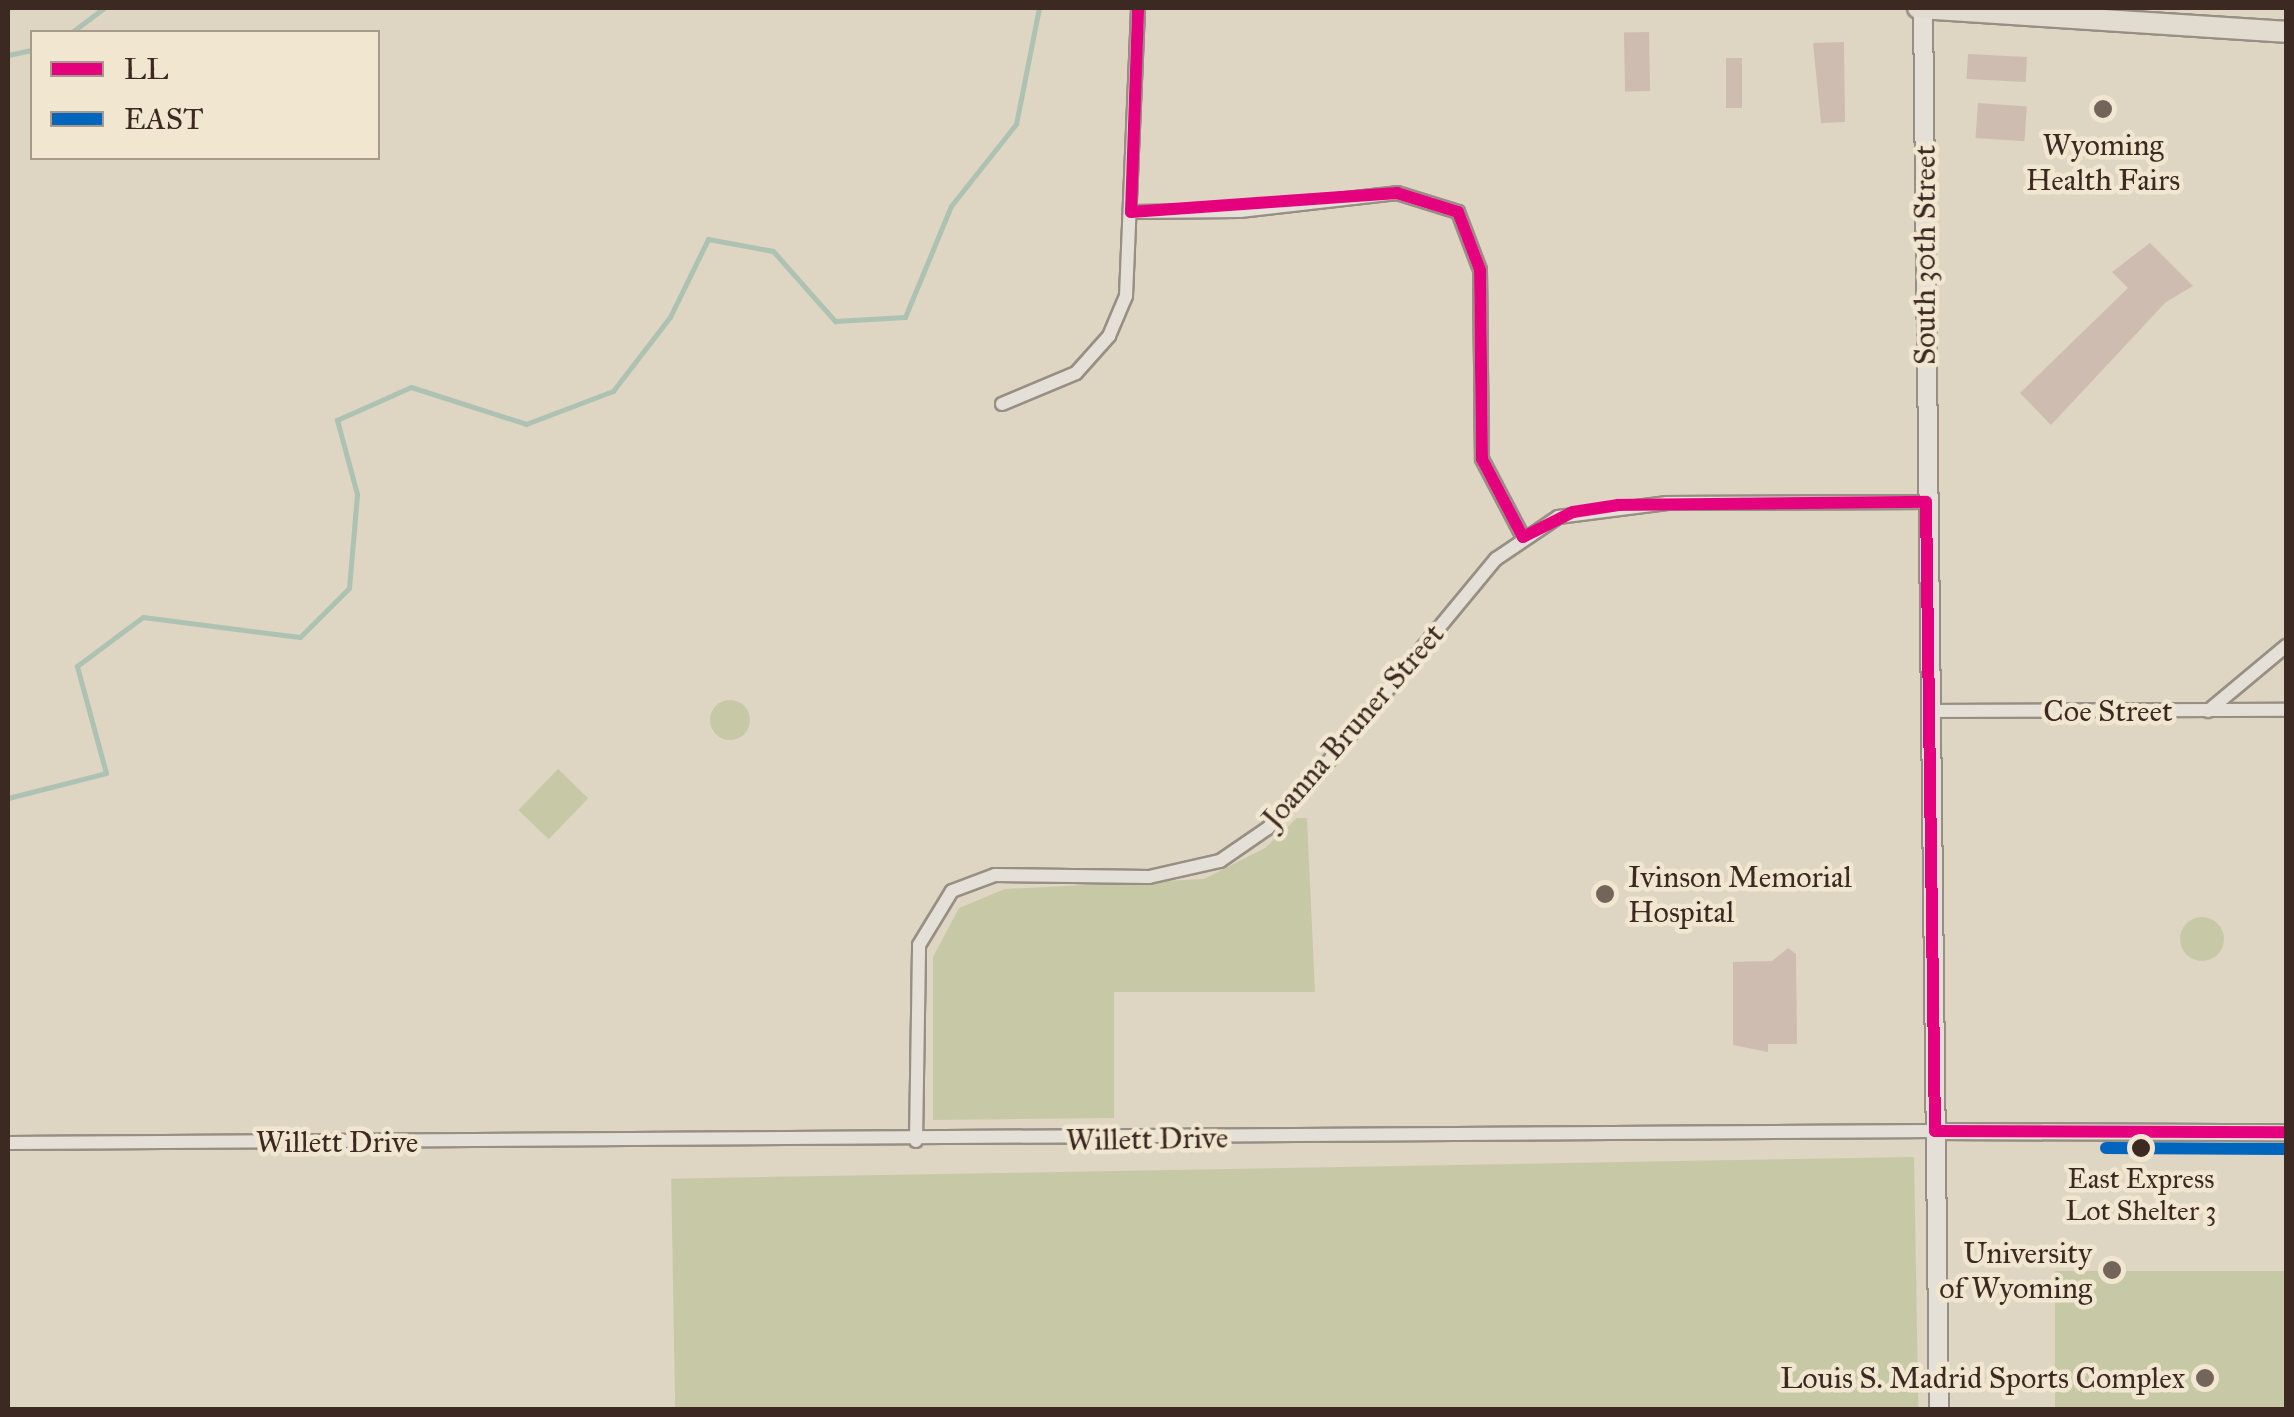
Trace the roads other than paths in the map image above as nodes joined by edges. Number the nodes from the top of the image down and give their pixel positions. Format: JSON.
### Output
{"nodes":[{"id":1,"x":1138,"y":8,"type":"edge"},
{"id":2,"x":1921,"y":8,"type":"edge"},
{"id":3,"x":2286,"y":32,"type":"edge"},
{"id":4,"x":1131,"y":212,"type":"junction"},
{"id":5,"x":1002,"y":404,"type":"dead end"},
{"id":6,"x":1926,"y":502,"type":"junction"},
{"id":7,"x":1523,"y":536,"type":"junction"},
{"id":8,"x":2286,"y":646,"type":"edge"},
{"id":9,"x":2286,"y":710,"type":"edge"},
{"id":10,"x":1929,"y":711,"type":"junction"},
{"id":11,"x":2208,"y":711,"type":"junction"},
{"id":12,"x":1935,"y":1131,"type":"junction"},
{"id":13,"x":2286,"y":1132,"type":"edge"},
{"id":14,"x":916,"y":1141,"type":"junction"},
{"id":15,"x":8,"y":1143,"type":"edge"},
{"id":16,"x":1939,"y":1410,"type":"edge"}],
"edges":[{"from":1,"to":4,"type":"street"},
{"from":2,"to":3,"type":"main road"},
{"from":2,"to":6,"type":"main road","name":"South 30th Street"},
{"from":4,"to":5,"type":"street"},
{"from":4,"to":7,"type":"street"},
{"from":6,"to":7,"type":"street","name":"Joanna Bruner Street"},
{"from":6,"to":10,"type":"main road","name":"South 30th Street"},
{"from":7,"to":14,"type":"street","name":"Joanna Bruner Street"},
{"from":8,"to":11,"type":"street"},
{"from":9,"to":11,"type":"street","name":"Coe Street"},
{"from":10,"to":11,"type":"street","name":"Coe Street"},
{"from":10,"to":12,"type":"main road","name":"South 30th Street"},
{"from":12,"to":13,"type":"street","name":"Willett Drive"},
{"from":12,"to":14,"type":"street","name":"Willett Drive"},
{"from":12,"to":16,"type":"main road","name":"South 30th Street"},
{"from":14,"to":15,"type":"street","name":"Willett Drive"}]}
